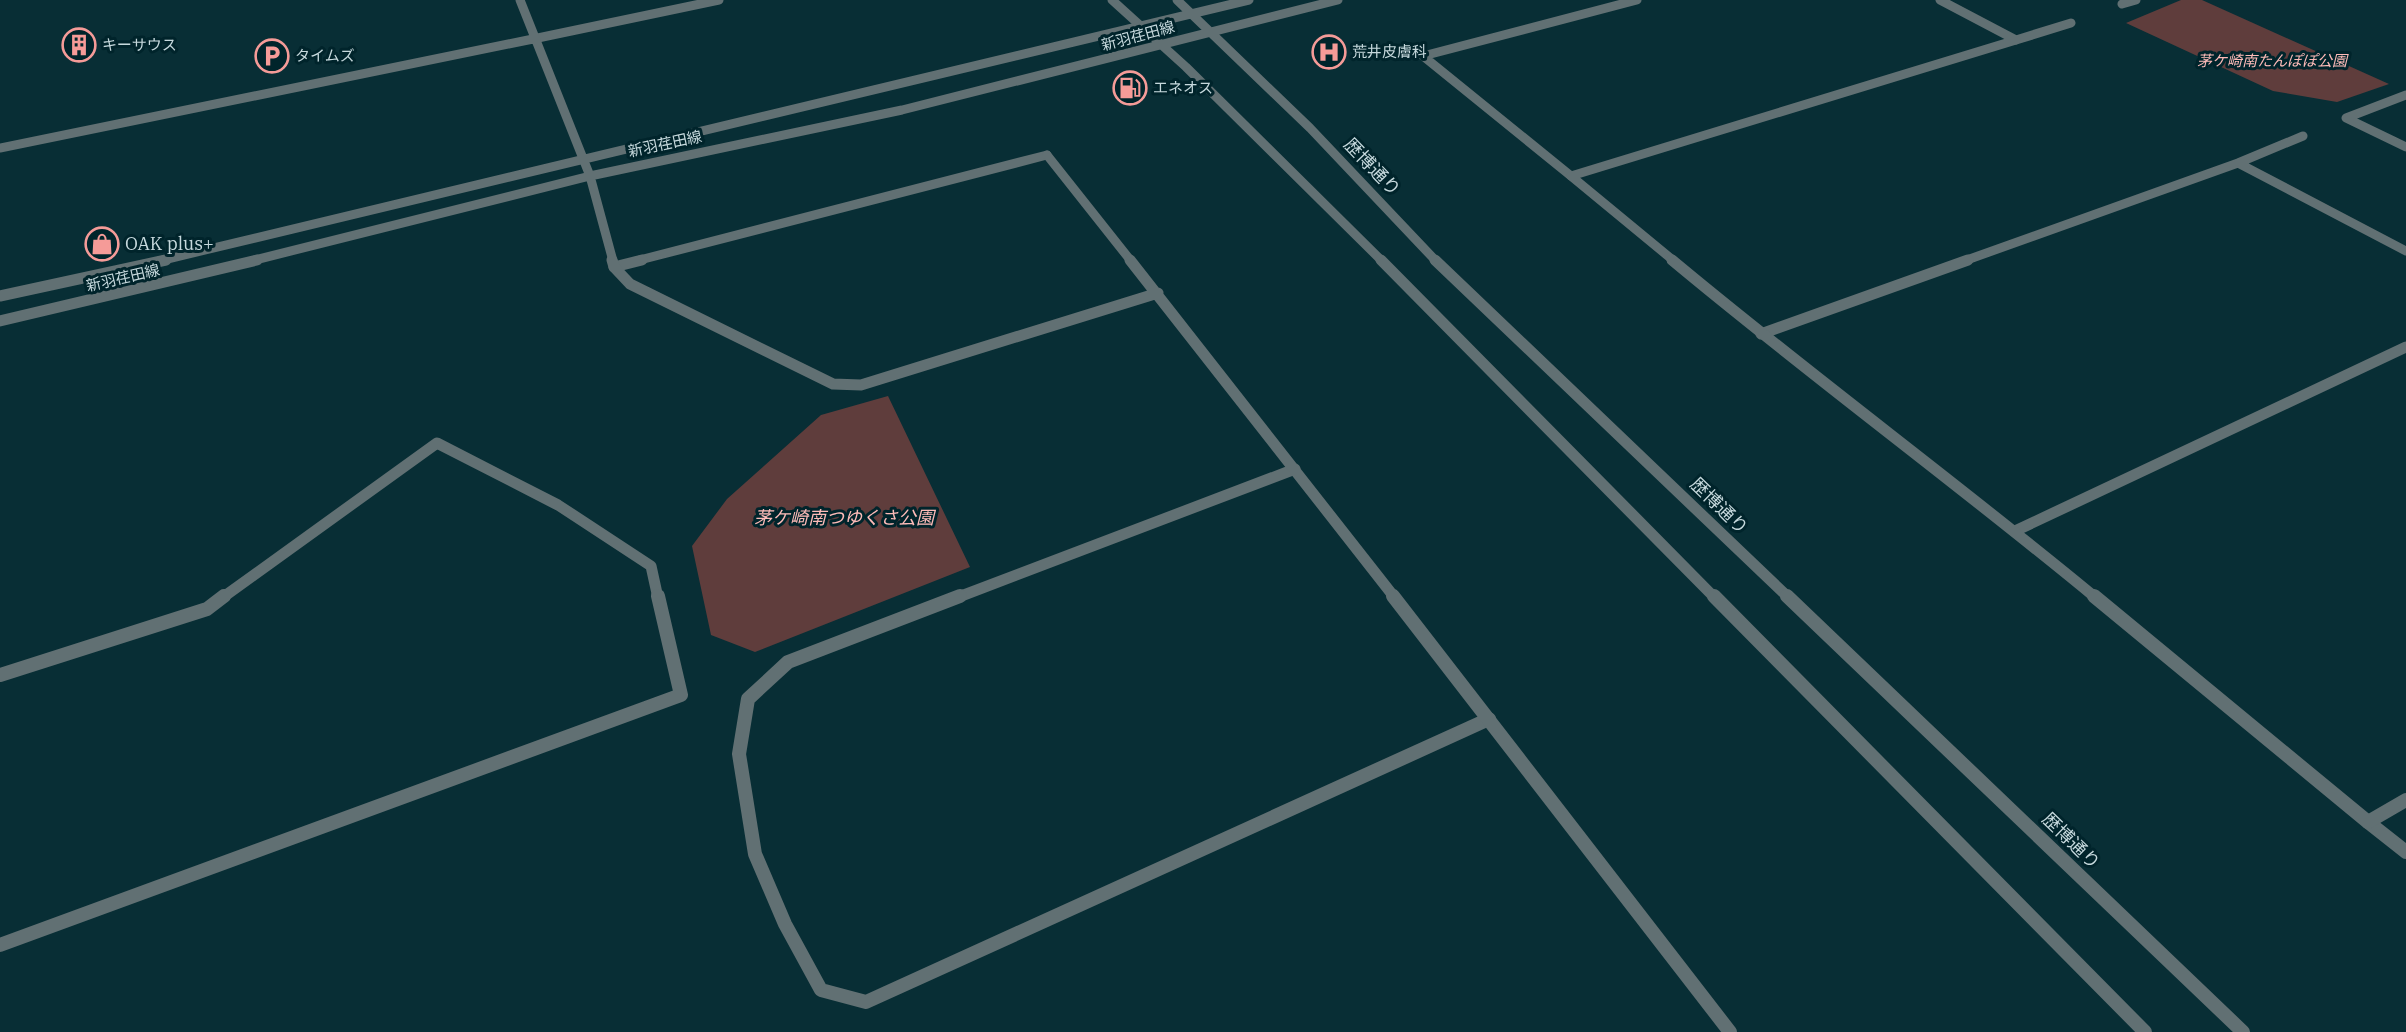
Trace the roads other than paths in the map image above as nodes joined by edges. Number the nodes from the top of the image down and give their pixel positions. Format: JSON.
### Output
{"nodes":[{"id":1,"x":520,"y":0,"type":"edge"},
{"id":2,"x":719,"y":0,"type":"edge"},
{"id":3,"x":1112,"y":0,"type":"edge"},
{"id":4,"x":1177,"y":0,"type":"edge"},
{"id":5,"x":1249,"y":0,"type":"edge"},
{"id":6,"x":1338,"y":0,"type":"edge"},
{"id":7,"x":1637,"y":0,"type":"edge"},
{"id":8,"x":1940,"y":0,"type":"edge"},
{"id":9,"x":2136,"y":0,"type":"edge"},
{"id":10,"x":2122,"y":4,"type":"dead end"},
{"id":11,"x":1191,"y":14,"type":"junction"},
{"id":12,"x":2071,"y":23,"type":"dead end"},
{"id":13,"x":1140,"y":26,"type":"junction"},
{"id":14,"x":1210,"y":32,"type":"junction"},
{"id":15,"x":533,"y":39,"type":"junction"},
{"id":16,"x":2016,"y":39,"type":"junction"},
{"id":17,"x":1162,"y":45,"type":"junction"},
{"id":18,"x":2406,"y":95,"type":"edge"},
{"id":19,"x":2303,"y":136,"type":"dead end"},
{"id":20,"x":2406,"y":147,"type":"edge"},
{"id":21,"x":0,"y":148,"type":"edge"},
{"id":22,"x":583,"y":159,"type":"junction"},
{"id":23,"x":2238,"y":163,"type":"junction"},
{"id":24,"x":590,"y":176,"type":"junction"},
{"id":25,"x":1571,"y":176,"type":"junction"},
{"id":26,"x":2406,"y":251,"type":"edge"},
{"id":27,"x":614,"y":267,"type":"junction"},
{"id":28,"x":1158,"y":293,"type":"junction"},
{"id":29,"x":0,"y":296,"type":"edge"},
{"id":30,"x":0,"y":321,"type":"edge"},
{"id":31,"x":1761,"y":334,"type":"junction"},
{"id":32,"x":2406,"y":346,"type":"edge"},
{"id":33,"x":1295,"y":468,"type":"junction"},
{"id":34,"x":2015,"y":531,"type":"junction"},
{"id":35,"x":0,"y":675,"type":"edge"},
{"id":36,"x":1489,"y":719,"type":"junction"},
{"id":37,"x":2406,"y":800,"type":"edge"},
{"id":38,"x":2368,"y":822,"type":"junction"},
{"id":39,"x":2406,"y":852,"type":"edge"},
{"id":40,"x":0,"y":945,"type":"edge"},
{"id":41,"x":1730,"y":1032,"type":"edge"},
{"id":42,"x":2145,"y":1032,"type":"edge"},
{"id":43,"x":2243,"y":1032,"type":"edge"}],
"edges":[{"from":1,"to":15,"type":"street"},
{"from":2,"to":15,"type":"street"},
{"from":3,"to":13,"type":"street"},
{"from":4,"to":11,"type":"street","name":"歴博通り"},
{"from":5,"to":11,"type":"street","name":"新羽荏田線"},
{"from":6,"to":14,"type":"street","name":"新羽荏田線"},
{"from":7,"to":25,"type":"street"},
{"from":8,"to":16,"type":"street"},
{"from":9,"to":10,"type":"street"},
{"from":11,"to":13,"type":"street","name":"新羽荏田線"},
{"from":11,"to":14,"type":"street","name":"歴博通り"},
{"from":12,"to":16,"type":"street"},
{"from":13,"to":17,"type":"street"},
{"from":13,"to":22,"type":"street","name":"新羽荏田線"},
{"from":14,"to":17,"type":"street","name":"新羽荏田線"},
{"from":14,"to":43,"type":"street","name":"歴博通り"},
{"from":15,"to":21,"type":"street"},
{"from":15,"to":22,"type":"street"},
{"from":16,"to":25,"type":"street"},
{"from":17,"to":24,"type":"street","name":"新羽荏田線"},
{"from":17,"to":42,"type":"street"},
{"from":18,"to":20,"type":"street"},
{"from":19,"to":23,"type":"street"},
{"from":22,"to":24,"type":"street"},
{"from":22,"to":29,"type":"street","name":"新羽荏田線"},
{"from":23,"to":26,"type":"street"},
{"from":23,"to":31,"type":"street"},
{"from":24,"to":27,"type":"street"},
{"from":24,"to":30,"type":"street","name":"新羽荏田線"},
{"from":25,"to":31,"type":"street"},
{"from":27,"to":28,"type":"street"},
{"from":27,"to":28,"type":"street"},
{"from":28,"to":33,"type":"street"},
{"from":31,"to":34,"type":"street"},
{"from":32,"to":34,"type":"street"},
{"from":33,"to":36,"type":"street"},
{"from":33,"to":36,"type":"street"},
{"from":34,"to":38,"type":"street"},
{"from":35,"to":40,"type":"street"},
{"from":36,"to":41,"type":"street"},
{"from":37,"to":38,"type":"street"},
{"from":38,"to":39,"type":"street"}]}
